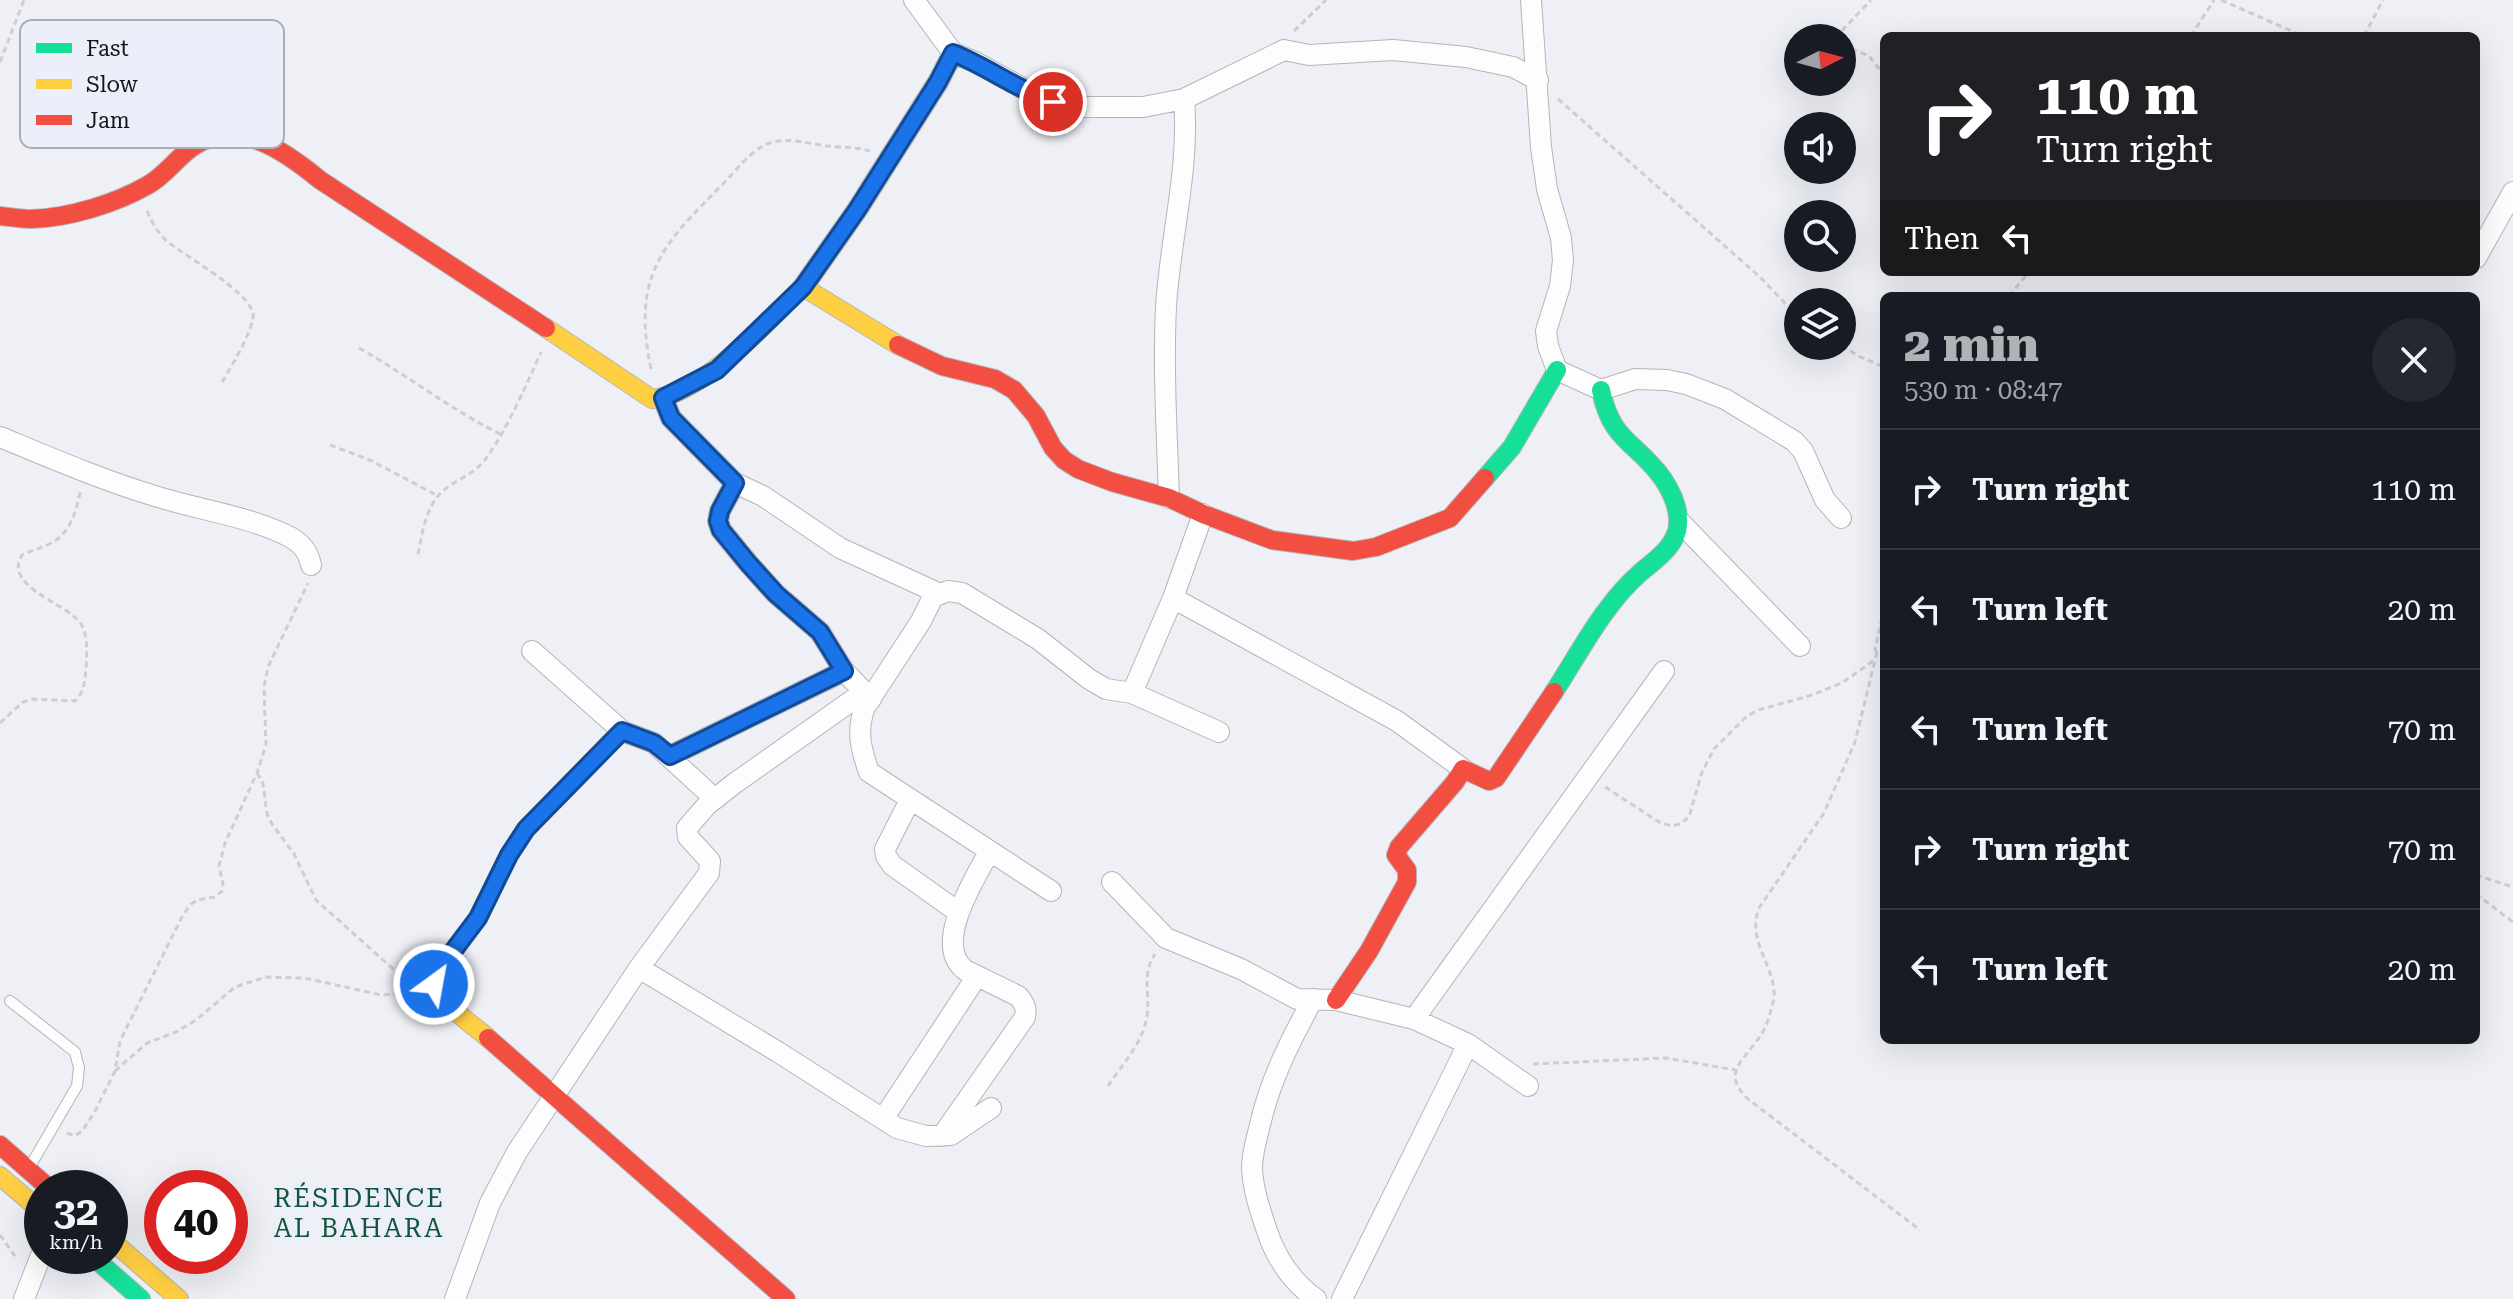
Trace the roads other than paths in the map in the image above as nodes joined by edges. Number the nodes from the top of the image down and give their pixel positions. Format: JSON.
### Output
{"nodes":[{"id":1,"x":914,"y":0,"type":"edge"},
{"id":2,"x":1531,"y":0,"type":"edge"},
{"id":3,"x":953,"y":53,"type":"junction"},
{"id":4,"x":1538,"y":80,"type":"junction"},
{"id":5,"x":1184,"y":99,"type":"junction"},
{"id":6,"x":191,"y":148,"type":"edge"},
{"id":7,"x":275,"y":148,"type":"edge"},
{"id":8,"x":2513,"y":192,"type":"edge"},
{"id":9,"x":0,"y":216,"type":"edge"},
{"id":10,"x":2480,"y":251,"type":"edge"},
{"id":11,"x":803,"y":287,"type":"junction"},
{"id":12,"x":1557,"y":370,"type":"junction"},
{"id":13,"x":1601,"y":390,"type":"junction"},
{"id":14,"x":660,"y":399,"type":"junction"},
{"id":15,"x":0,"y":437,"type":"edge"},
{"id":16,"x":735,"y":483,"type":"junction"},
{"id":17,"x":1169,"y":498,"type":"junction"},
{"id":18,"x":1203,"y":514,"type":"junction"},
{"id":19,"x":1841,"y":518,"type":"dead end"},
{"id":20,"x":1680,"y":522,"type":"junction"},
{"id":21,"x":311,"y":565,"type":"road end"},
{"id":22,"x":940,"y":594,"type":"junction"},
{"id":23,"x":1173,"y":598,"type":"junction"},
{"id":24,"x":1800,"y":646,"type":"dead end"},
{"id":25,"x":532,"y":651,"type":"dead end"},
{"id":26,"x":844,"y":671,"type":"junction"},
{"id":27,"x":1664,"y":671,"type":"dead end"},
{"id":28,"x":1132,"y":693,"type":"junction"},
{"id":29,"x":867,"y":695,"type":"junction"},
{"id":30,"x":622,"y":731,"type":"junction"},
{"id":31,"x":1219,"y":732,"type":"dead end"},
{"id":32,"x":670,"y":756,"type":"junction"},
{"id":33,"x":1463,"y":769,"type":"junction"},
{"id":34,"x":715,"y":799,"type":"junction"},
{"id":35,"x":910,"y":800,"type":"junction"},
{"id":36,"x":989,"y":852,"type":"junction"},
{"id":37,"x":1112,"y":882,"type":"dead end"},
{"id":38,"x":1051,"y":891,"type":"dead end"},
{"id":39,"x":958,"y":912,"type":"junction"},
{"id":40,"x":639,"y":968,"type":"junction"},
{"id":41,"x":977,"y":976,"type":"junction"},
{"id":42,"x":1313,"y":999,"type":"junction"},
{"id":43,"x":1336,"y":1000,"type":"junction"},
{"id":44,"x":10,"y":1001,"type":"dead end"},
{"id":45,"x":1414,"y":1019,"type":"junction"},
{"id":46,"x":1468,"y":1044,"type":"junction"},
{"id":47,"x":1528,"y":1086,"type":"dead end"},
{"id":48,"x":556,"y":1095,"type":"junction"},
{"id":49,"x":991,"y":1108,"type":"dead end"},
{"id":50,"x":883,"y":1119,"type":"junction"},
{"id":51,"x":942,"y":1136,"type":"junction"},
{"id":52,"x":0,"y":1145,"type":"edge"},
{"id":53,"x":28,"y":1169,"type":"joint"},
{"id":54,"x":0,"y":1176,"type":"edge"},
{"id":55,"x":24,"y":1197,"type":"edge"},
{"id":56,"x":128,"y":1255,"type":"edge"},
{"id":57,"x":32,"y":1274,"type":"edge"},
{"id":58,"x":113,"y":1274,"type":"edge"},
{"id":59,"x":1300,"y":1295,"type":"edge"},
{"id":60,"x":24,"y":1299,"type":"edge"},
{"id":61,"x":141,"y":1299,"type":"edge"},
{"id":62,"x":179,"y":1299,"type":"edge"},
{"id":63,"x":455,"y":1299,"type":"edge"},
{"id":64,"x":786,"y":1299,"type":"edge"},
{"id":65,"x":1342,"y":1299,"type":"edge"}],
"edges":[{"from":1,"to":3,"type":"street"},
{"from":2,"to":4,"type":"street"},
{"from":3,"to":5,"type":"street"},
{"from":3,"to":11,"type":"street"},
{"from":4,"to":5,"type":"street"},
{"from":4,"to":12,"type":"street"},
{"from":5,"to":17,"type":"street"},
{"from":6,"to":9,"type":"street"},
{"from":7,"to":14,"type":"street"},
{"from":8,"to":10,"type":"street"},
{"from":11,"to":14,"type":"street"},
{"from":11,"to":17,"type":"street"},
{"from":12,"to":13,"type":"street"},
{"from":12,"to":18,"type":"street"},
{"from":13,"to":19,"type":"street"},
{"from":13,"to":20,"type":"street"},
{"from":14,"to":16,"type":"street"},
{"from":15,"to":21,"type":"street"},
{"from":16,"to":22,"type":"street"},
{"from":16,"to":26,"type":"street"},
{"from":17,"to":18,"type":"street"},
{"from":18,"to":23,"type":"street"},
{"from":20,"to":24,"type":"street"},
{"from":20,"to":33,"type":"street"},
{"from":22,"to":28,"type":"street"},
{"from":22,"to":29,"type":"street"},
{"from":23,"to":28,"type":"street"},
{"from":23,"to":33,"type":"street"},
{"from":25,"to":30,"type":"street"},
{"from":26,"to":29,"type":"street"},
{"from":26,"to":32,"type":"street"},
{"from":27,"to":45,"type":"street"},
{"from":28,"to":31,"type":"street"},
{"from":29,"to":34,"type":"street"},
{"from":29,"to":35,"type":"street"},
{"from":30,"to":32,"type":"street"},
{"from":30,"to":48,"type":"street"},
{"from":32,"to":34,"type":"street"},
{"from":33,"to":43,"type":"street"},
{"from":34,"to":40,"type":"street"},
{"from":35,"to":36,"type":"street"},
{"from":35,"to":39,"type":"street"},
{"from":36,"to":38,"type":"street"},
{"from":36,"to":39,"type":"street"},
{"from":37,"to":42,"type":"street"},
{"from":39,"to":41,"type":"street"},
{"from":40,"to":48,"type":"street"},
{"from":40,"to":50,"type":"street"},
{"from":41,"to":50,"type":"street"},
{"from":41,"to":51,"type":"street"},
{"from":42,"to":43,"type":"street"},
{"from":42,"to":59,"type":"street"},
{"from":43,"to":45,"type":"street"},
{"from":44,"to":53,"type":"lane"},
{"from":45,"to":46,"type":"street"},
{"from":46,"to":47,"type":"street"},
{"from":46,"to":65,"type":"street"},
{"from":48,"to":63,"type":"street"},
{"from":48,"to":64,"type":"street"},
{"from":49,"to":51,"type":"street"},
{"from":50,"to":51,"type":"street"},
{"from":52,"to":53,"type":"street"},
{"from":54,"to":55,"type":"street"},
{"from":56,"to":62,"type":"street"},
{"from":57,"to":60,"type":"street"},
{"from":58,"to":61,"type":"street"}]}
